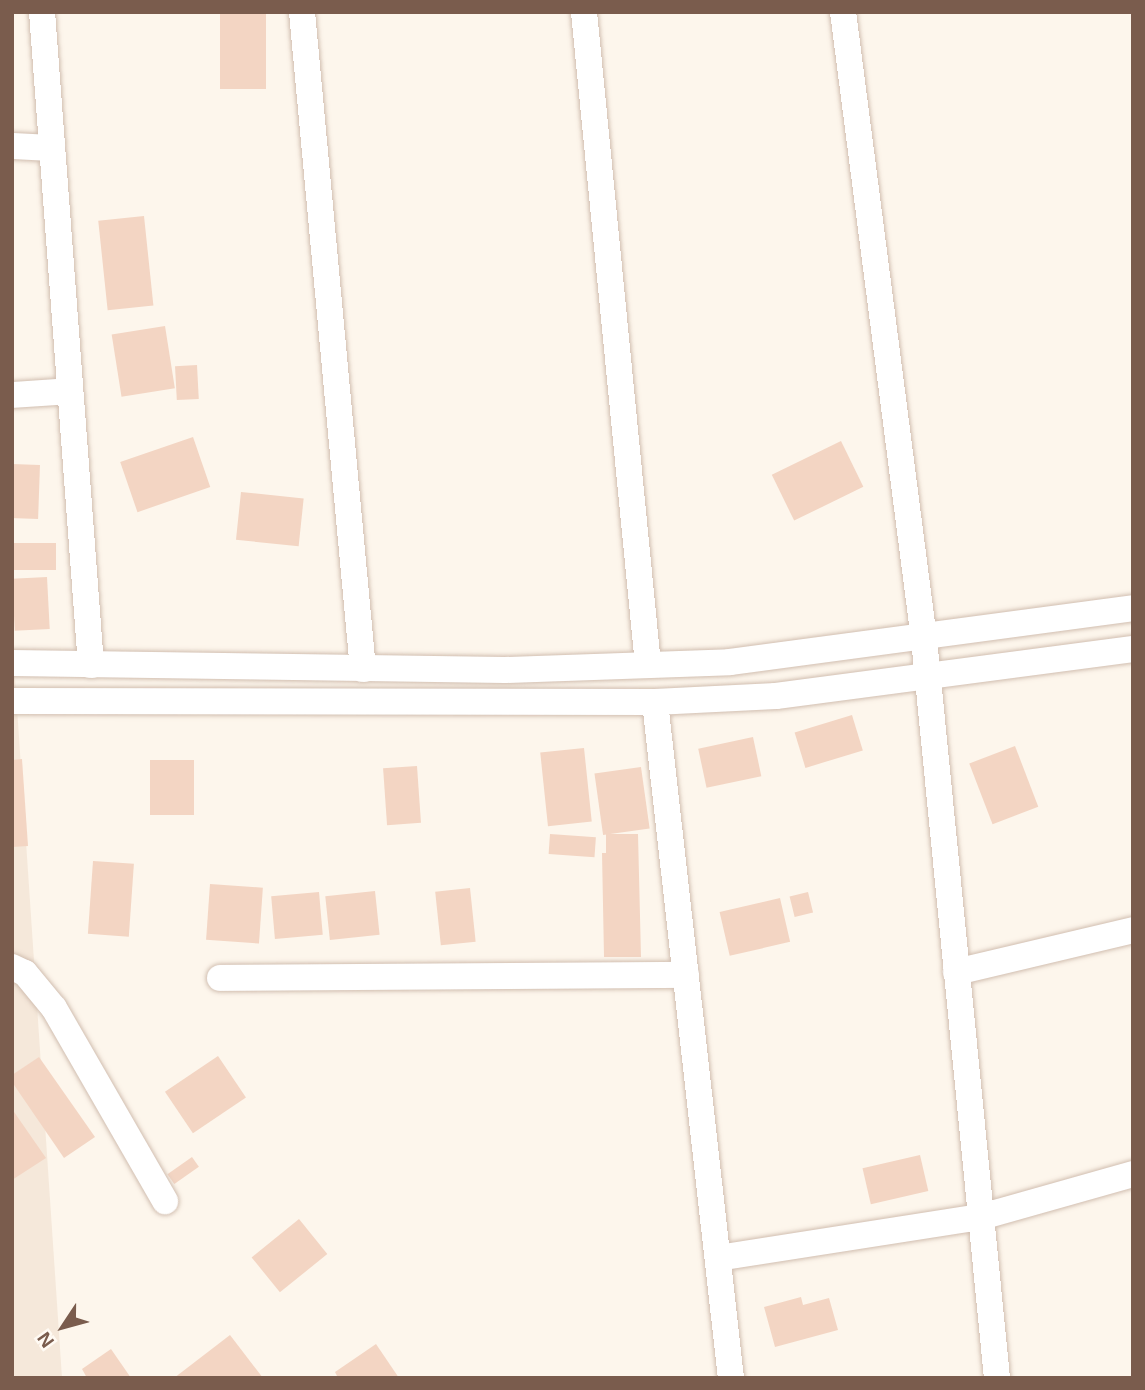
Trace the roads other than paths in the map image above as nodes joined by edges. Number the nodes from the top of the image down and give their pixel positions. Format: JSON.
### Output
{"nodes":[{"id":1,"x":41,"y":12,"type":"edge"},
{"id":2,"x":302,"y":12,"type":"edge"},
{"id":3,"x":584,"y":12,"type":"edge"},
{"id":4,"x":843,"y":12,"type":"edge"},
{"id":5,"x":12,"y":146,"type":"edge"},
{"id":6,"x":52,"y":148,"type":"junction"},
{"id":7,"x":70,"y":391,"type":"junction"},
{"id":8,"x":12,"y":395,"type":"edge"},
{"id":9,"x":1133,"y":608,"type":"edge"},
{"id":10,"x":924,"y":639,"type":"junction"},
{"id":11,"x":1133,"y":649,"type":"edge"},
{"id":12,"x":22,"y":663,"type":"edge"},
{"id":13,"x":91,"y":665,"type":"junction"},
{"id":14,"x":648,"y":665,"type":"junction"},
{"id":15,"x":363,"y":668,"type":"junction"},
{"id":16,"x":505,"y":670,"type":"junction"},
{"id":17,"x":926,"y":676,"type":"junction"},
{"id":18,"x":22,"y":701,"type":"edge"},
{"id":19,"x":505,"y":702,"type":"junction"},
{"id":20,"x":655,"y":702,"type":"junction"},
{"id":21,"x":1133,"y":930,"type":"edge"},
{"id":22,"x":12,"y":967,"type":"edge"},
{"id":23,"x":956,"y":972,"type":"junction"},
{"id":24,"x":686,"y":975,"type":"junction"},
{"id":25,"x":220,"y":978,"type":"dead end"},
{"id":26,"x":1133,"y":1174,"type":"edge"},
{"id":27,"x":165,"y":1201,"type":"dead end"},
{"id":28,"x":981,"y":1217,"type":"junction"},
{"id":29,"x":718,"y":1258,"type":"junction"},
{"id":30,"x":731,"y":1378,"type":"edge"},
{"id":31,"x":997,"y":1378,"type":"edge"}],
"edges":[{"from":1,"to":6,"type":"street"},
{"from":2,"to":15,"type":"street"},
{"from":3,"to":14,"type":"street"},
{"from":4,"to":10,"type":"street"},
{"from":5,"to":6,"type":"street"},
{"from":6,"to":7,"type":"street"},
{"from":7,"to":8,"type":"street"},
{"from":7,"to":13,"type":"street"},
{"from":9,"to":10,"type":"street"},
{"from":10,"to":14,"type":"street"},
{"from":10,"to":17,"type":"street"},
{"from":11,"to":17,"type":"street"},
{"from":12,"to":13,"type":"street"},
{"from":12,"to":18,"type":"street"},
{"from":13,"to":15,"type":"street"},
{"from":14,"to":16,"type":"street"},
{"from":15,"to":16,"type":"street"},
{"from":16,"to":19,"type":"street"},
{"from":17,"to":20,"type":"street"},
{"from":17,"to":23,"type":"street"},
{"from":18,"to":19,"type":"street"},
{"from":19,"to":20,"type":"street"},
{"from":20,"to":24,"type":"street"},
{"from":21,"to":23,"type":"street"},
{"from":22,"to":27,"type":"street"},
{"from":23,"to":28,"type":"street"},
{"from":24,"to":25,"type":"street"},
{"from":24,"to":29,"type":"street"},
{"from":26,"to":28,"type":"street"},
{"from":28,"to":29,"type":"street"},
{"from":28,"to":31,"type":"street"},
{"from":29,"to":30,"type":"street"}]}
